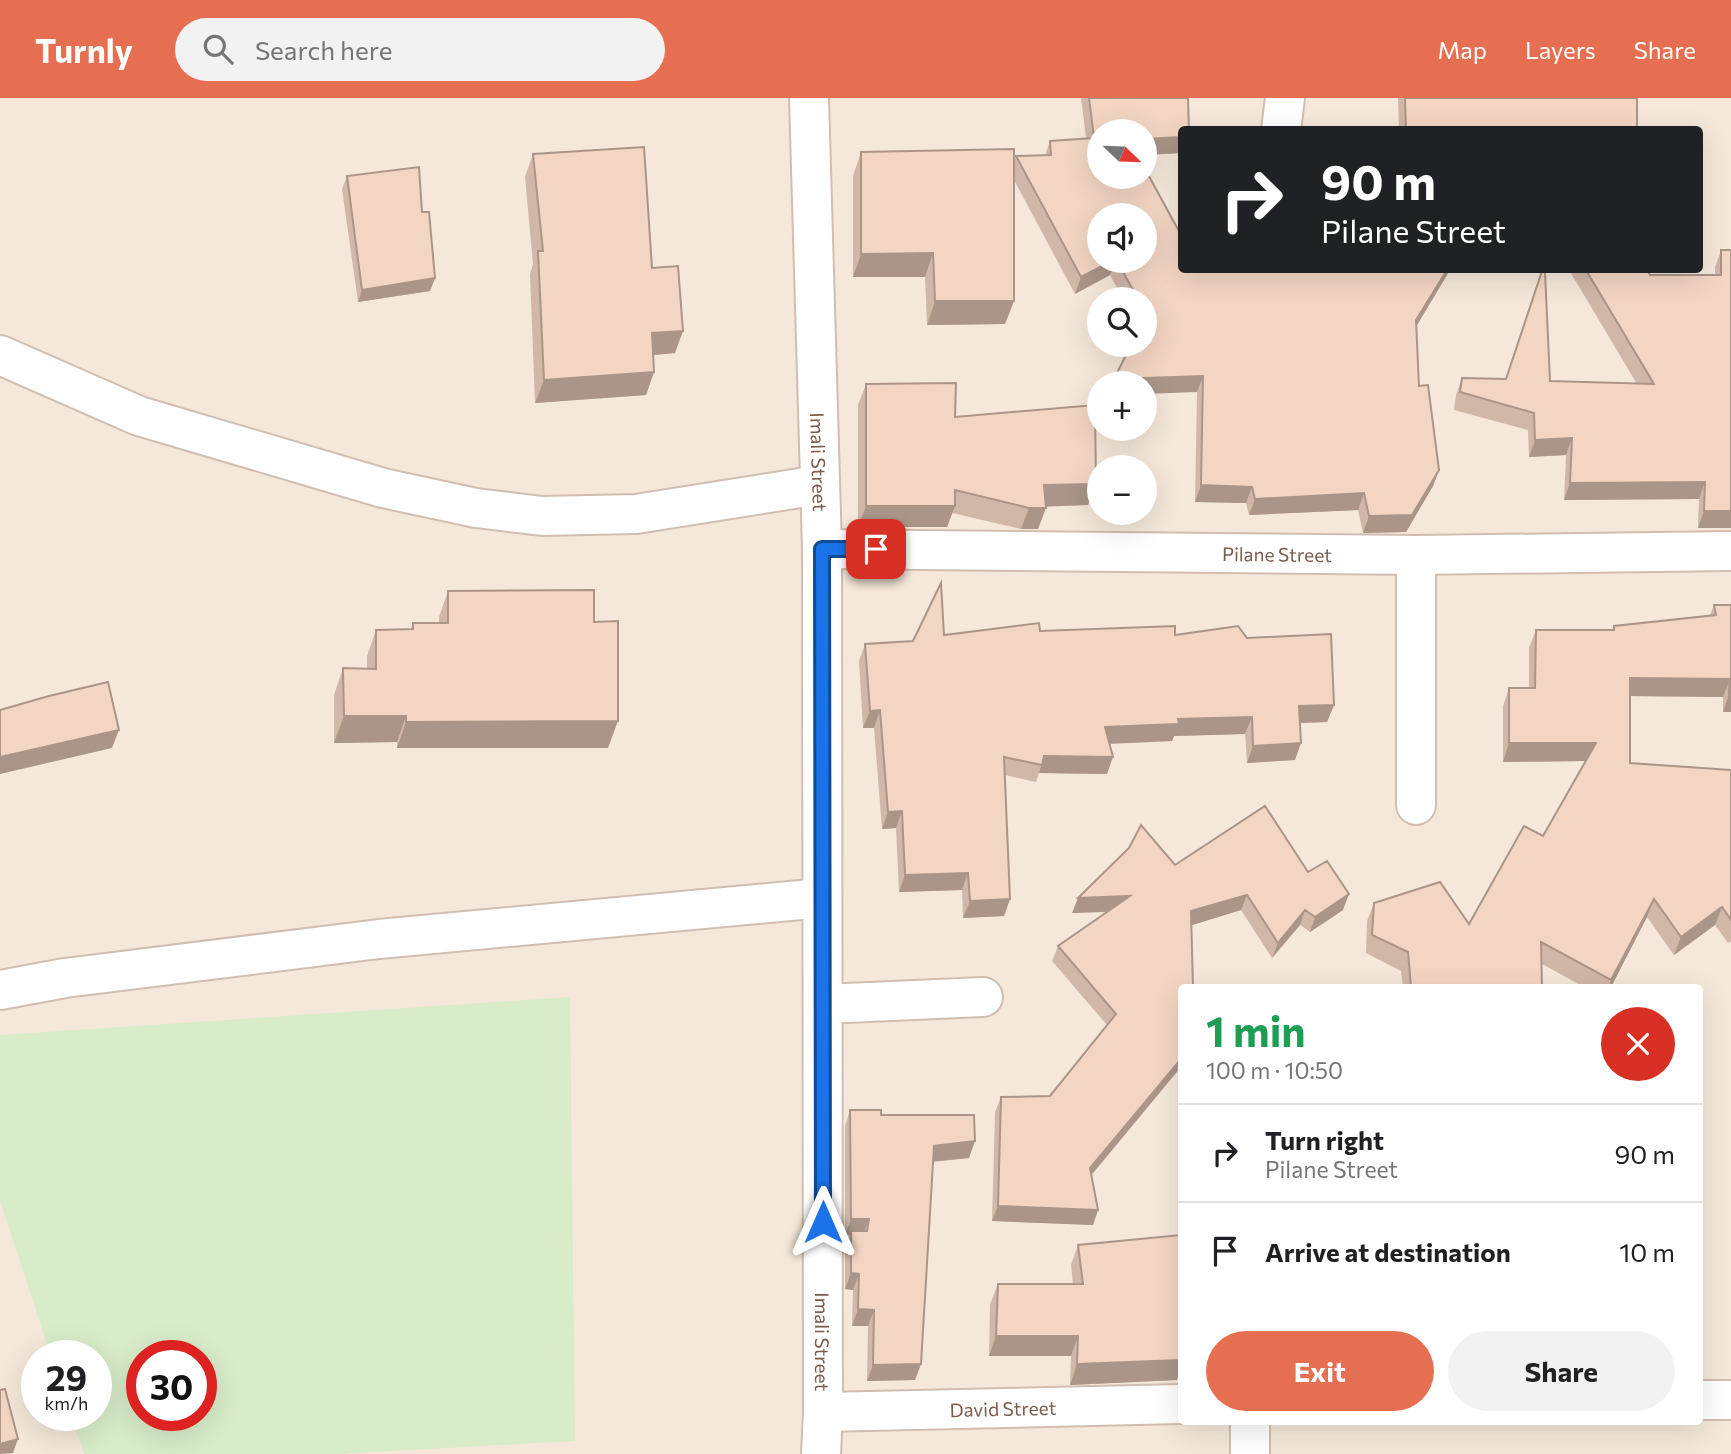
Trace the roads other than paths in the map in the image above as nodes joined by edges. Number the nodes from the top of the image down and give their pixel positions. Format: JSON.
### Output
{"nodes":[{"id":1,"x":809,"y":98,"type":"edge"},
{"id":2,"x":1285,"y":98,"type":"edge"},
{"id":3,"x":1282,"y":126,"type":"edge"},
{"id":4,"x":0,"y":355,"type":"edge"},
{"id":5,"x":819,"y":485,"type":"junction"},
{"id":6,"x":822,"y":549,"type":"junction"},
{"id":7,"x":1731,"y":551,"type":"edge"},
{"id":8,"x":1416,"y":555,"type":"junction"},
{"id":9,"x":1416,"y":804,"type":"dead end"},
{"id":10,"x":822,"y":898,"type":"junction"},
{"id":11,"x":0,"y":990,"type":"edge"},
{"id":12,"x":983,"y":996,"type":"dead end"},
{"id":13,"x":823,"y":1004,"type":"junction"},
{"id":14,"x":1703,"y":1400,"type":"edge"},
{"id":15,"x":1731,"y":1400,"type":"edge"},
{"id":16,"x":1178,"y":1404,"type":"edge"},
{"id":17,"x":824,"y":1412,"type":"junction"},
{"id":18,"x":1250,"y":1425,"type":"edge"},
{"id":19,"x":821,"y":1454,"type":"edge"},
{"id":20,"x":1250,"y":1454,"type":"edge"}],
"edges":[{"from":1,"to":5,"type":"street","name":"Imali Street"},
{"from":2,"to":3,"type":"street"},
{"from":4,"to":5,"type":"street"},
{"from":5,"to":6,"type":"street","name":"Imali Street"},
{"from":6,"to":8,"type":"street","name":"Pilane Street"},
{"from":6,"to":10,"type":"street","name":"Imali Street"},
{"from":7,"to":8,"type":"street","name":"Pilane Street"},
{"from":8,"to":9,"type":"street"},
{"from":10,"to":11,"type":"street"},
{"from":10,"to":13,"type":"street","name":"Imali Street"},
{"from":12,"to":13,"type":"street"},
{"from":13,"to":17,"type":"street","name":"Imali Street"},
{"from":14,"to":15,"type":"street"},
{"from":16,"to":17,"type":"street","name":"David Street"},
{"from":17,"to":19,"type":"street","name":"Imali Street"},
{"from":18,"to":20,"type":"street"}]}
